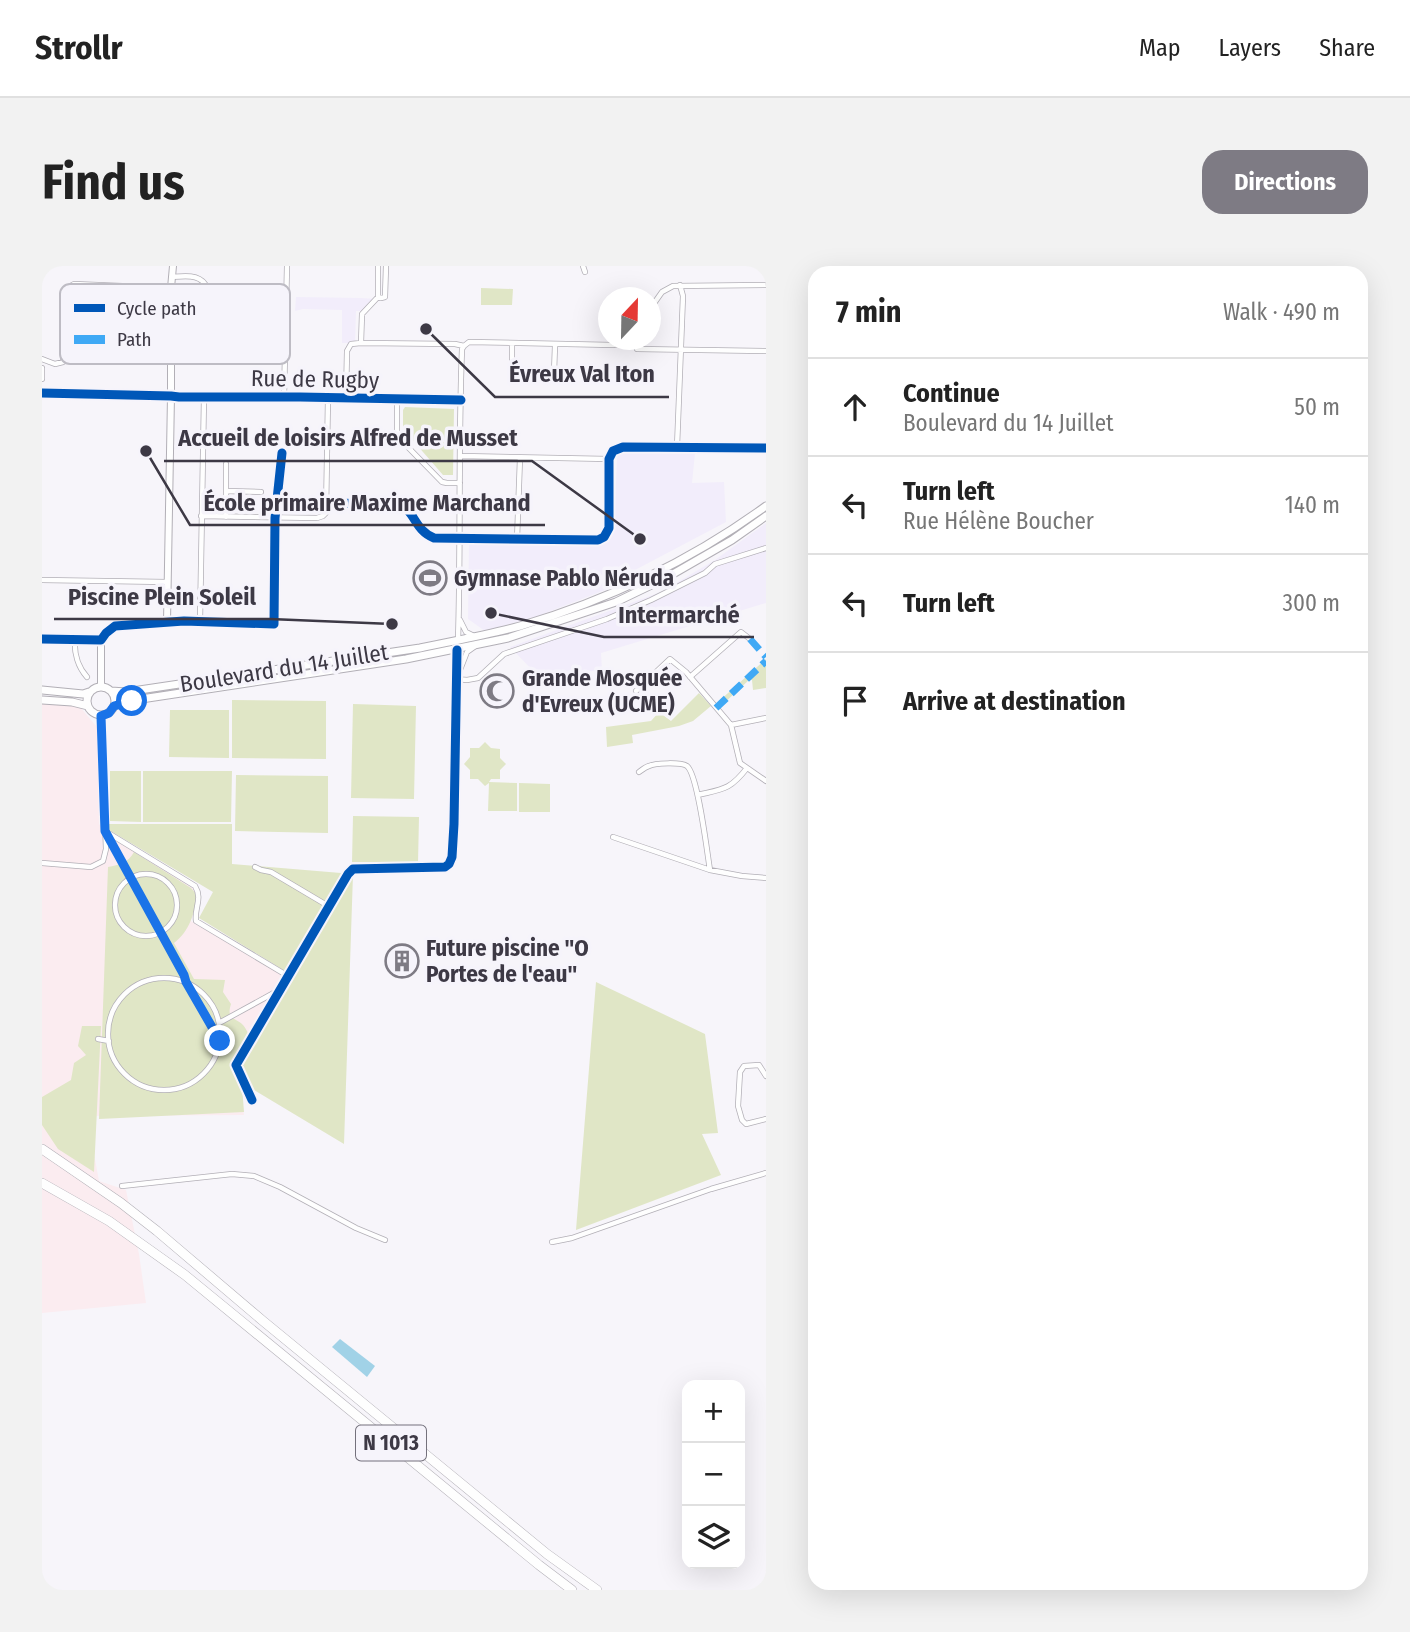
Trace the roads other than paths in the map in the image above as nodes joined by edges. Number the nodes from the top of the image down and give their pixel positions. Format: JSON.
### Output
{"nodes":[{"id":1,"x":173,"y":266,"type":"edge"},
{"id":2,"x":287,"y":266,"type":"edge"},
{"id":3,"x":378,"y":266,"type":"edge"},
{"id":4,"x":386,"y":266,"type":"edge"},
{"id":5,"x":172,"y":277,"type":"junction"},
{"id":6,"x":171,"y":284,"type":"edge"},
{"id":7,"x":205,"y":284,"type":"edge"},
{"id":8,"x":286,"y":284,"type":"edge"},
{"id":9,"x":680,"y":285,"type":"junction"},
{"id":10,"x":766,"y":285,"type":"edge"},
{"id":11,"x":661,"y":296,"type":"edge"},
{"id":12,"x":378,"y":297,"type":"junction"},
{"id":13,"x":361,"y":343,"type":"junction"},
{"id":14,"x":512,"y":344,"type":"junction"},
{"id":15,"x":555,"y":345,"type":"junction"},
{"id":16,"x":598,"y":345,"type":"edge"},
{"id":17,"x":464,"y":346,"type":"junction"},
{"id":18,"x":661,"y":350,"type":"edge"},
{"id":19,"x":681,"y":350,"type":"junction"},
{"id":20,"x":766,"y":351,"type":"edge"},
{"id":21,"x":42,"y":359,"type":"edge"},
{"id":22,"x":60,"y":363,"type":"edge"},
{"id":23,"x":171,"y":364,"type":"edge"},
{"id":24,"x":284,"y":364,"type":"edge"},
{"id":25,"x":42,"y":368,"type":"edge"},
{"id":26,"x":42,"y":379,"type":"edge"},
{"id":27,"x":42,"y":394,"type":"edge"},
{"id":28,"x":171,"y":396,"type":"junction"},
{"id":29,"x":204,"y":397,"type":"junction"},
{"id":30,"x":284,"y":398,"type":"junction"},
{"id":31,"x":328,"y":398,"type":"junction"},
{"id":32,"x":346,"y":398,"type":"junction"},
{"id":33,"x":397,"y":400,"type":"junction"},
{"id":34,"x":461,"y":400,"type":"junction"},
{"id":35,"x":677,"y":447,"type":"junction"},
{"id":36,"x":766,"y":448,"type":"edge"},
{"id":37,"x":282,"y":453,"type":"dead end"},
{"id":38,"x":461,"y":456,"type":"junction"},
{"id":39,"x":520,"y":457,"type":"junction"},
{"id":40,"x":609,"y":459,"type":"junction"},
{"id":41,"x":226,"y":464,"type":"dead end"},
{"id":42,"x":460,"y":483,"type":"junction"},
{"id":43,"x":226,"y":491,"type":"junction"},
{"id":44,"x":261,"y":492,"type":"dead end"},
{"id":45,"x":326,"y":503,"type":"junction"},
{"id":46,"x":766,"y":506,"type":"edge"},
{"id":47,"x":201,"y":516,"type":"junction"},
{"id":48,"x":226,"y":517,"type":"junction"},
{"id":49,"x":765,"y":517,"type":"edge"},
{"id":50,"x":275,"y":518,"type":"junction"},
{"id":51,"x":460,"y":538,"type":"junction"},
{"id":52,"x":517,"y":540,"type":"junction"},
{"id":53,"x":766,"y":548,"type":"edge"},
{"id":54,"x":42,"y":580,"type":"edge"},
{"id":55,"x":167,"y":582,"type":"junction"},
{"id":56,"x":167,"y":622,"type":"junction"},
{"id":57,"x":200,"y":622,"type":"junction"},
{"id":58,"x":461,"y":622,"type":"junction"},
{"id":59,"x":475,"y":637,"type":"junction"},
{"id":60,"x":42,"y":639,"type":"edge"},
{"id":61,"x":750,"y":639,"type":"dead end"},
{"id":62,"x":75,"y":640,"type":"junction"},
{"id":63,"x":101,"y":640,"type":"junction"},
{"id":64,"x":454,"y":641,"type":"junction"},
{"id":65,"x":476,"y":646,"type":"junction"},
{"id":66,"x":457,"y":650,"type":"junction"},
{"id":67,"x":87,"y":677,"type":"dead end"},
{"id":68,"x":457,"y":677,"type":"junction"},
{"id":69,"x":690,"y":677,"type":"junction"},
{"id":70,"x":100,"y":687,"type":"junction"},
{"id":71,"x":42,"y":690,"type":"edge"},
{"id":72,"x":111,"y":691,"type":"junction"},
{"id":73,"x":636,"y":691,"type":"dead end"},
{"id":74,"x":89,"y":692,"type":"junction"},
{"id":75,"x":42,"y":700,"type":"edge"},
{"id":76,"x":88,"y":706,"type":"junction"},
{"id":77,"x":114,"y":706,"type":"junction"},
{"id":78,"x":101,"y":716,"type":"junction"},
{"id":79,"x":766,"y":718,"type":"edge"},
{"id":80,"x":731,"y":725,"type":"junction"},
{"id":81,"x":747,"y":768,"type":"junction"},
{"id":82,"x":639,"y":772,"type":"dead end"},
{"id":83,"x":766,"y":781,"type":"edge"},
{"id":84,"x":698,"y":795,"type":"junction"},
{"id":85,"x":105,"y":832,"type":"junction"},
{"id":86,"x":613,"y":837,"type":"dead end"},
{"id":87,"x":42,"y":863,"type":"edge"},
{"id":88,"x":255,"y":867,"type":"dead end"},
{"id":89,"x":710,"y":870,"type":"junction"},
{"id":90,"x":131,"y":877,"type":"junction"},
{"id":91,"x":766,"y":878,"type":"edge"},
{"id":92,"x":200,"y":902,"type":"junction"},
{"id":93,"x":208,"y":907,"type":"dead end"},
{"id":94,"x":330,"y":907,"type":"junction"},
{"id":95,"x":161,"y":933,"type":"junction"},
{"id":96,"x":288,"y":976,"type":"junction"},
{"id":97,"x":186,"y":982,"type":"junction"},
{"id":98,"x":282,"y":988,"type":"junction"},
{"id":99,"x":219,"y":1023,"type":"junction"},
{"id":100,"x":98,"y":1039,"type":"dead end"},
{"id":101,"x":109,"y":1041,"type":"junction"},
{"id":102,"x":220,"y":1041,"type":"junction"},
{"id":103,"x":766,"y":1076,"type":"edge"},
{"id":104,"x":252,"y":1100,"type":"dead end"},
{"id":105,"x":766,"y":1119,"type":"edge"},
{"id":106,"x":42,"y":1149,"type":"edge"},
{"id":107,"x":766,"y":1173,"type":"edge"},
{"id":108,"x":42,"y":1183,"type":"edge"},
{"id":109,"x":122,"y":1186,"type":"dead end"},
{"id":110,"x":385,"y":1240,"type":"dead end"},
{"id":111,"x":552,"y":1242,"type":"dead end"},
{"id":112,"x":572,"y":1590,"type":"edge"},
{"id":113,"x":597,"y":1590,"type":"edge"}],
"edges":[{"from":1,"to":5,"type":"street"},
{"from":2,"to":8,"type":"street"},
{"from":3,"to":12,"type":"street"},
{"from":4,"to":12,"type":"street"},
{"from":5,"to":6,"type":"street"},
{"from":5,"to":7,"type":"street"},
{"from":9,"to":10,"type":"street"},
{"from":9,"to":11,"type":"street"},
{"from":9,"to":19,"type":"street"},
{"from":12,"to":13,"type":"street"},
{"from":13,"to":17,"type":"street"},
{"from":13,"to":32,"type":"street"},
{"from":14,"to":15,"type":"street"},
{"from":14,"to":15,"type":"street"},
{"from":14,"to":17,"type":"street"},
{"from":15,"to":16,"type":"street"},
{"from":17,"to":34,"type":"street"},
{"from":18,"to":19,"type":"street"},
{"from":19,"to":20,"type":"street"},
{"from":19,"to":35,"type":"street"},
{"from":21,"to":22,"type":"street"},
{"from":23,"to":28,"type":"street"},
{"from":24,"to":30,"type":"street"},
{"from":25,"to":26,"type":"street"},
{"from":27,"to":28,"type":"street","name":"Rue de Rugby"},
{"from":28,"to":29,"type":"street","name":"Rue de Rugby"},
{"from":28,"to":55,"type":"street"},
{"from":29,"to":30,"type":"street","name":"Rue de Rugby"},
{"from":29,"to":47,"type":"street"},
{"from":30,"to":31,"type":"street","name":"Rue de Rugby"},
{"from":31,"to":32,"type":"street","name":"Rue de Rugby"},
{"from":31,"to":45,"type":"street"},
{"from":32,"to":33,"type":"street","name":"Rue de Rugby"},
{"from":33,"to":34,"type":"street","name":"Rue de Rugby"},
{"from":33,"to":42,"type":"street"},
{"from":34,"to":38,"type":"street"},
{"from":35,"to":36,"type":"street"},
{"from":35,"to":40,"type":"street"},
{"from":37,"to":50,"type":"street"},
{"from":38,"to":39,"type":"street"},
{"from":38,"to":42,"type":"street"},
{"from":39,"to":40,"type":"street"},
{"from":39,"to":52,"type":"street"},
{"from":40,"to":52,"type":"street"},
{"from":41,"to":43,"type":"street"},
{"from":42,"to":51,"type":"street"},
{"from":43,"to":44,"type":"street"},
{"from":43,"to":48,"type":"street"},
{"from":45,"to":50,"type":"street"},
{"from":45,"to":51,"type":"street"},
{"from":46,"to":59,"type":"main road","name":"Boulevard du 14 Juillet"},
{"from":47,"to":48,"type":"street"},
{"from":47,"to":57,"type":"street"},
{"from":48,"to":50,"type":"street"},
{"from":49,"to":65,"type":"main road","name":"Boulevard du 14 Juillet"},
{"from":50,"to":57,"type":"street"},
{"from":51,"to":52,"type":"street"},
{"from":51,"to":58,"type":"street"},
{"from":53,"to":68,"type":"street"},
{"from":54,"to":55,"type":"street"},
{"from":55,"to":56,"type":"street"},
{"from":56,"to":57,"type":"street"},
{"from":56,"to":63,"type":"street"},
{"from":58,"to":59,"type":"street"},
{"from":58,"to":64,"type":"street"},
{"from":59,"to":64,"type":"main road","name":"Boulevard du 14 Juillet"},
{"from":60,"to":62,"type":"street"},
{"from":61,"to":69,"type":"street"},
{"from":62,"to":63,"type":"street"},
{"from":62,"to":67,"type":"street"},
{"from":63,"to":70,"type":"street"},
{"from":64,"to":66,"type":"main road"},
{"from":64,"to":72,"type":"main road","name":"Boulevard du 14 Juillet"},
{"from":65,"to":66,"type":"main road","name":"Boulevard du 14 Juillet"},
{"from":65,"to":68,"type":"street"},
{"from":66,"to":68,"type":"street"},
{"from":66,"to":77,"type":"main road","name":"Boulevard du 14 Juillet"},
{"from":68,"to":94,"type":"street"},
{"from":69,"to":73,"type":"street"},
{"from":69,"to":80,"type":"street"},
{"from":70,"to":72,"type":"main road","name":"Boulevard du 14 Juillet"},
{"from":70,"to":74,"type":"main road"},
{"from":71,"to":74,"type":"main road"},
{"from":72,"to":77,"type":"main road"},
{"from":74,"to":76,"type":"main road"},
{"from":75,"to":76,"type":"main road"},
{"from":76,"to":78,"type":"main road"},
{"from":77,"to":78,"type":"main road","name":"Boulevard du 14 Juillet"},
{"from":78,"to":85,"type":"street"},
{"from":79,"to":80,"type":"street"},
{"from":80,"to":81,"type":"street"},
{"from":81,"to":83,"type":"street"},
{"from":81,"to":84,"type":"street"},
{"from":82,"to":84,"type":"street"},
{"from":84,"to":89,"type":"street"},
{"from":85,"to":87,"type":"street"},
{"from":85,"to":90,"type":"street"},
{"from":85,"to":92,"type":"street"},
{"from":86,"to":89,"type":"street"},
{"from":88,"to":94,"type":"street"},
{"from":89,"to":91,"type":"street"},
{"from":90,"to":95,"type":"street"},
{"from":90,"to":95,"type":"street"},
{"from":90,"to":95,"type":"street"},
{"from":92,"to":93,"type":"street"},
{"from":92,"to":96,"type":"street"},
{"from":94,"to":96,"type":"street"},
{"from":95,"to":97,"type":"street"},
{"from":96,"to":98,"type":"street"},
{"from":97,"to":99,"type":"street"},
{"from":97,"to":101,"type":"street"},
{"from":97,"to":102,"type":"street"},
{"from":98,"to":99,"type":"street"},
{"from":98,"to":104,"type":"street"},
{"from":99,"to":102,"type":"street"},
{"from":100,"to":101,"type":"street"},
{"from":101,"to":102,"type":"street"},
{"from":103,"to":105,"type":"street"},
{"from":106,"to":113,"type":"highway","number":"N 1013"},
{"from":107,"to":111,"type":"street"},
{"from":108,"to":112,"type":"highway","number":"N 1013"},
{"from":109,"to":110,"type":"street"}]}
